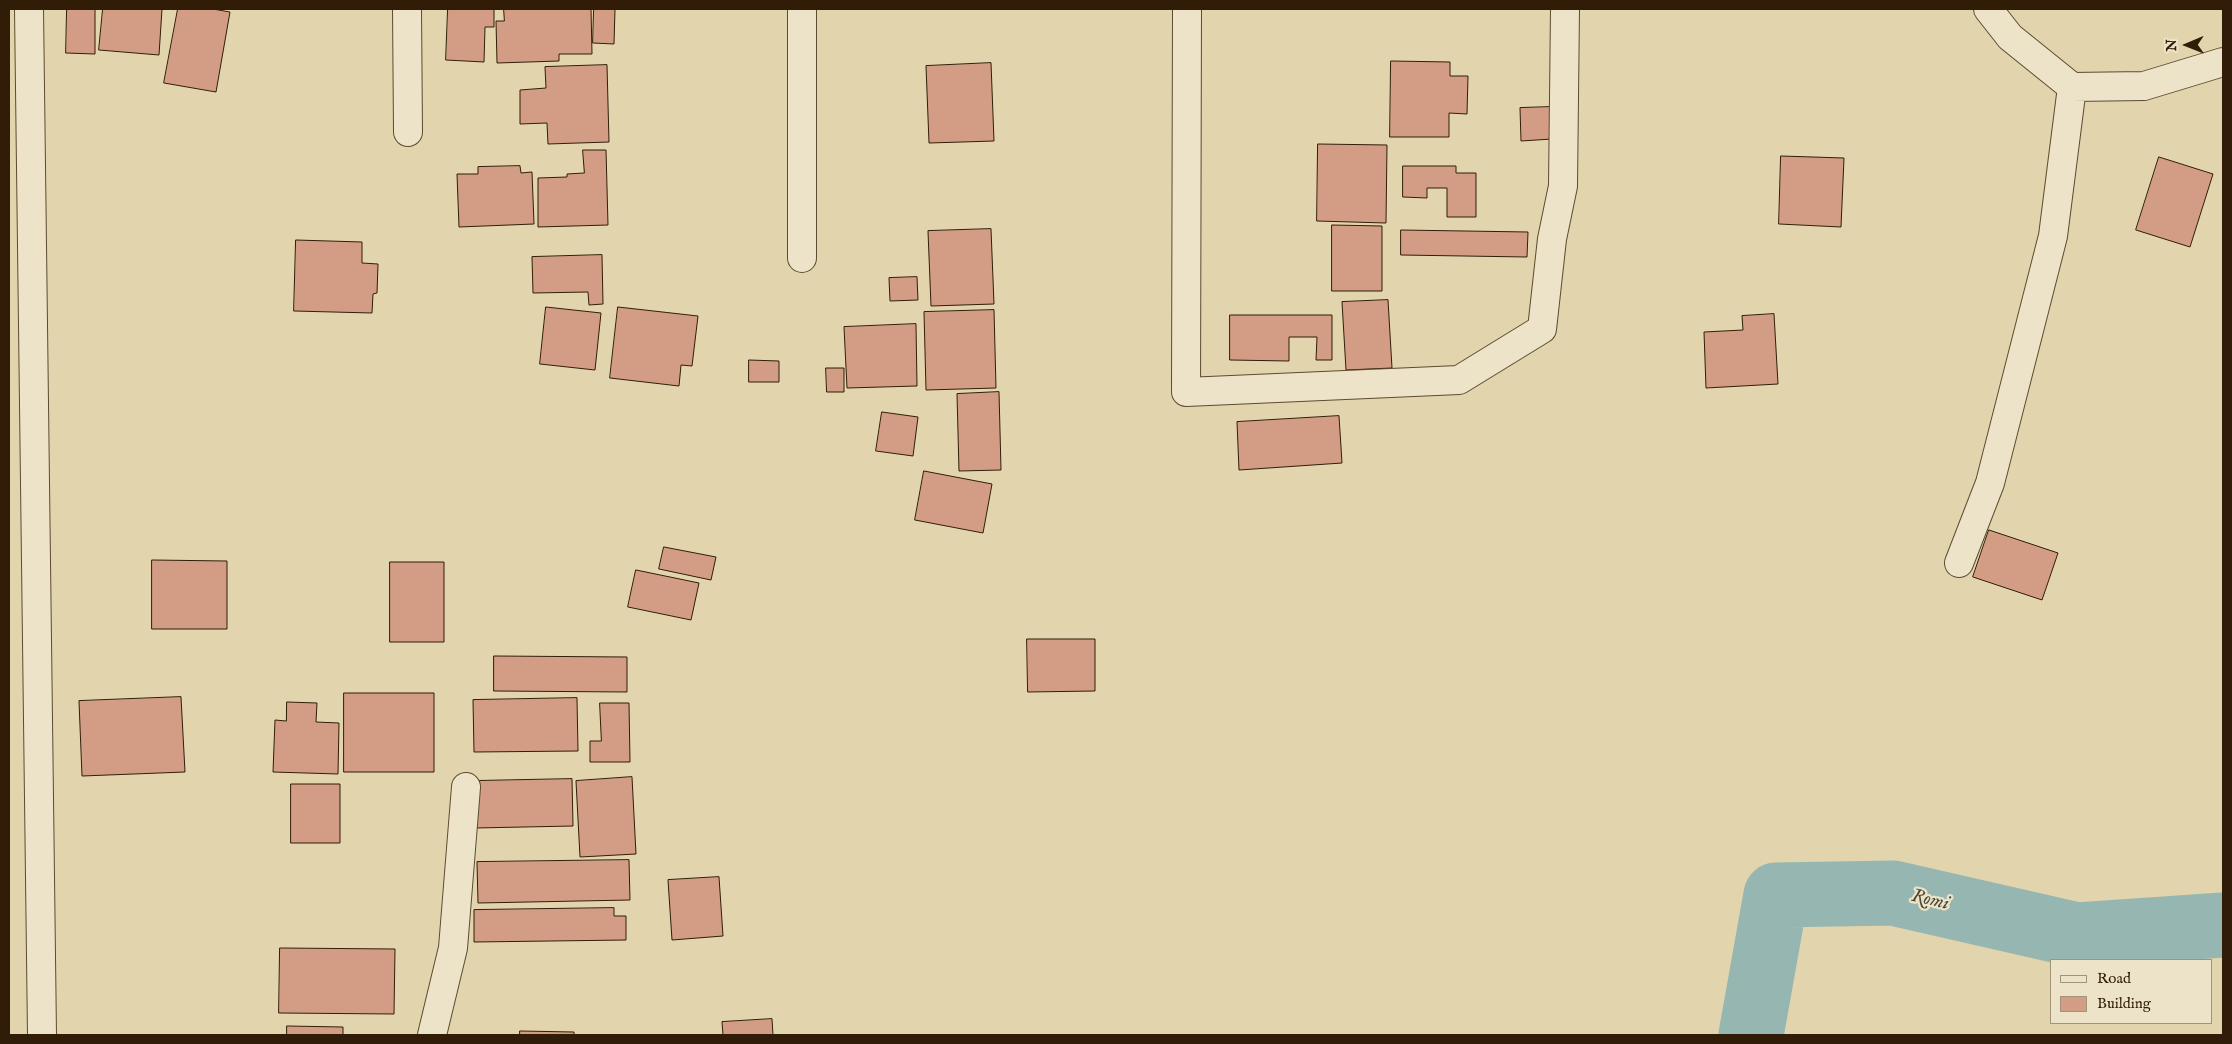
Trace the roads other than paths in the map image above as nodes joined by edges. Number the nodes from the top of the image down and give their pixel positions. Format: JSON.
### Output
{"nodes":[{"id":1,"x":29,"y":9,"type":"edge"},
{"id":2,"x":407,"y":9,"type":"edge"},
{"id":3,"x":802,"y":9,"type":"edge"},
{"id":4,"x":1187,"y":9,"type":"edge"},
{"id":5,"x":1565,"y":9,"type":"edge"},
{"id":6,"x":1988,"y":9,"type":"edge"},
{"id":7,"x":2223,"y":62,"type":"edge"},
{"id":8,"x":2072,"y":87,"type":"junction"},
{"id":9,"x":408,"y":132,"type":"dead end"},
{"id":10,"x":802,"y":258,"type":"dead end"},
{"id":11,"x":1959,"y":563,"type":"dead end"},
{"id":12,"x":466,"y":787,"type":"dead end"},
{"id":13,"x":42,"y":1035,"type":"edge"},
{"id":14,"x":432,"y":1035,"type":"edge"}],
"edges":[{"from":1,"to":13,"type":"street"},
{"from":2,"to":9,"type":"street"},
{"from":3,"to":10,"type":"street"},
{"from":4,"to":5,"type":"street"},
{"from":6,"to":8,"type":"street"},
{"from":7,"to":8,"type":"street"},
{"from":8,"to":11,"type":"street"},
{"from":12,"to":14,"type":"street"}]}
